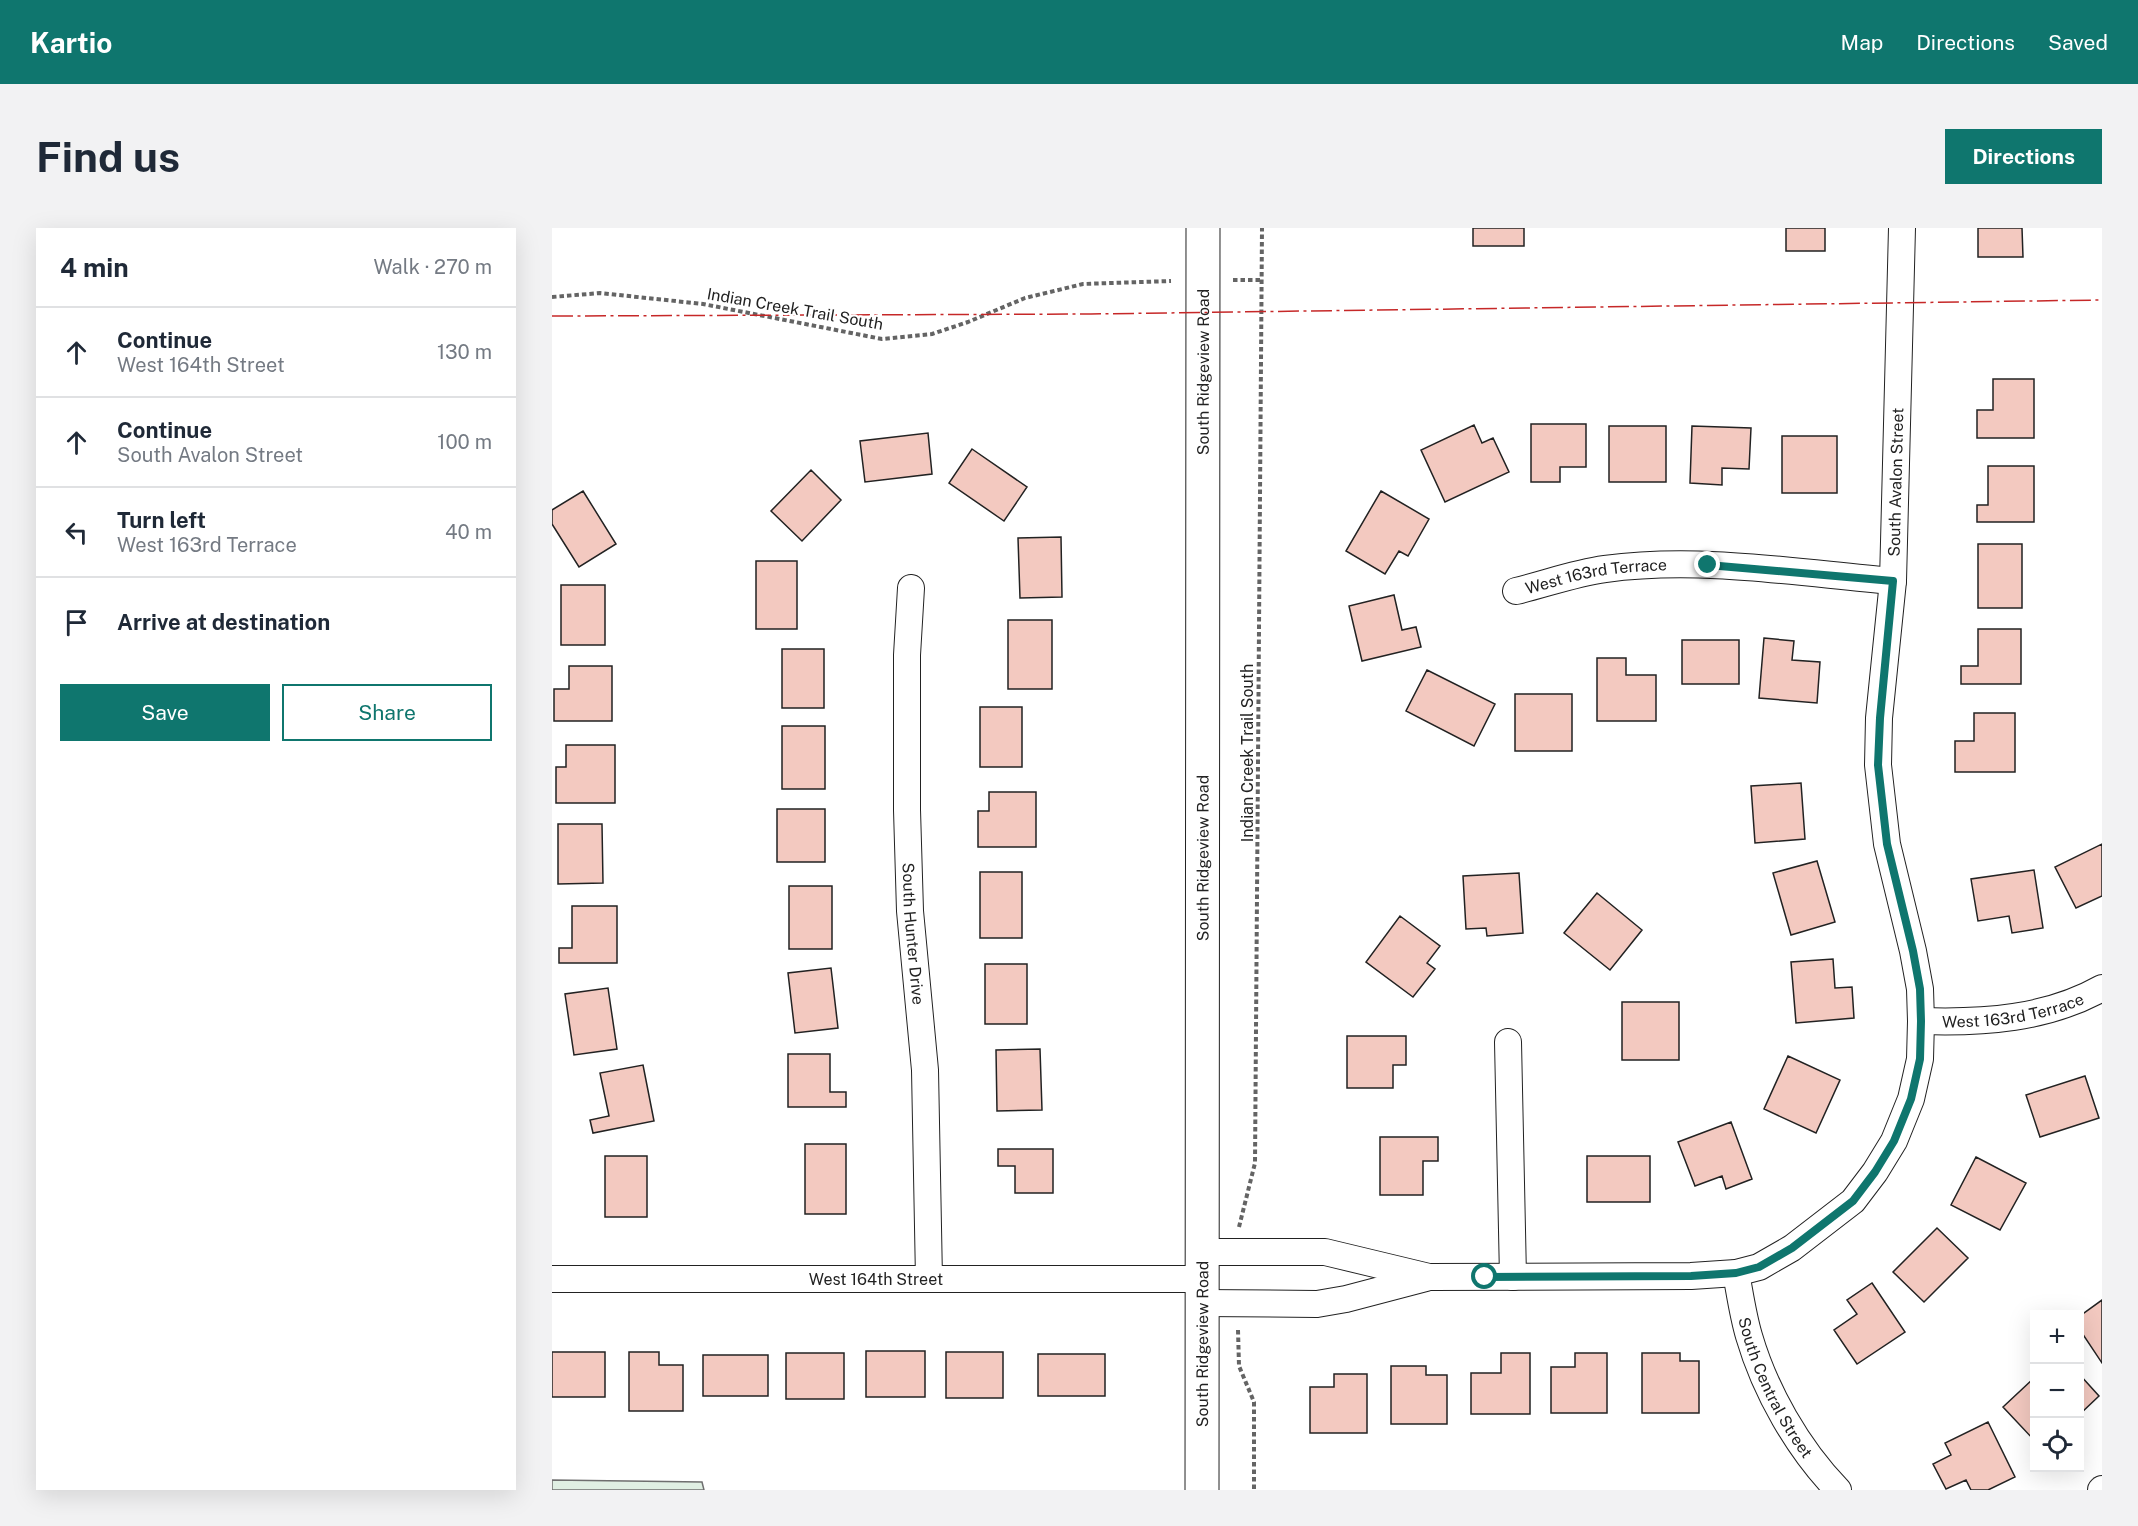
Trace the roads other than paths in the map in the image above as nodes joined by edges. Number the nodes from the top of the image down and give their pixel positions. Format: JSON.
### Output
{"nodes":[{"id":1,"x":1203,"y":228,"type":"edge"},
{"id":2,"x":1902,"y":228,"type":"edge"},
{"id":3,"x":1893,"y":581,"type":"junction"},
{"id":4,"x":911,"y":588,"type":"dead end"},
{"id":5,"x":1516,"y":591,"type":"dead end"},
{"id":6,"x":2102,"y":988,"type":"edge"},
{"id":7,"x":1921,"y":1021,"type":"junction"},
{"id":8,"x":1508,"y":1042,"type":"dead end"},
{"id":9,"x":1736,"y":1273,"type":"junction"},
{"id":10,"x":1429,"y":1277,"type":"junction"},
{"id":11,"x":1513,"y":1277,"type":"junction"},
{"id":12,"x":1202,"y":1278,"type":"junction"},
{"id":13,"x":552,"y":1279,"type":"edge"},
{"id":14,"x":929,"y":1279,"type":"junction"},
{"id":15,"x":1202,"y":1490,"type":"edge"},
{"id":16,"x":1838,"y":1490,"type":"edge"}],
"edges":[{"from":1,"to":12,"type":"main road","name":"South Ridgeview Road"},
{"from":2,"to":3,"type":"street","name":"South Avalon Street"},
{"from":3,"to":5,"type":"street","name":"West 163rd Terrace"},
{"from":3,"to":7,"type":"street","name":"South Avalon Street"},
{"from":4,"to":14,"type":"street","name":"South Hunter Drive"},
{"from":6,"to":7,"type":"street","name":"West 163rd Terrace"},
{"from":7,"to":9,"type":"street","name":"West 164th Street"},
{"from":8,"to":11,"type":"street"},
{"from":9,"to":11,"type":"street","name":"West 164th Street"},
{"from":9,"to":16,"type":"street","name":"South Central Street"},
{"from":10,"to":11,"type":"street","name":"West 164th Street"},
{"from":10,"to":12,"type":"street","name":"West 164th Street"},
{"from":10,"to":12,"type":"street","name":"West 164th Street"},
{"from":12,"to":14,"type":"street","name":"West 164th Street"},
{"from":12,"to":15,"type":"main road","name":"South Ridgeview Road"},
{"from":13,"to":14,"type":"street","name":"West 164th Street"}]}
